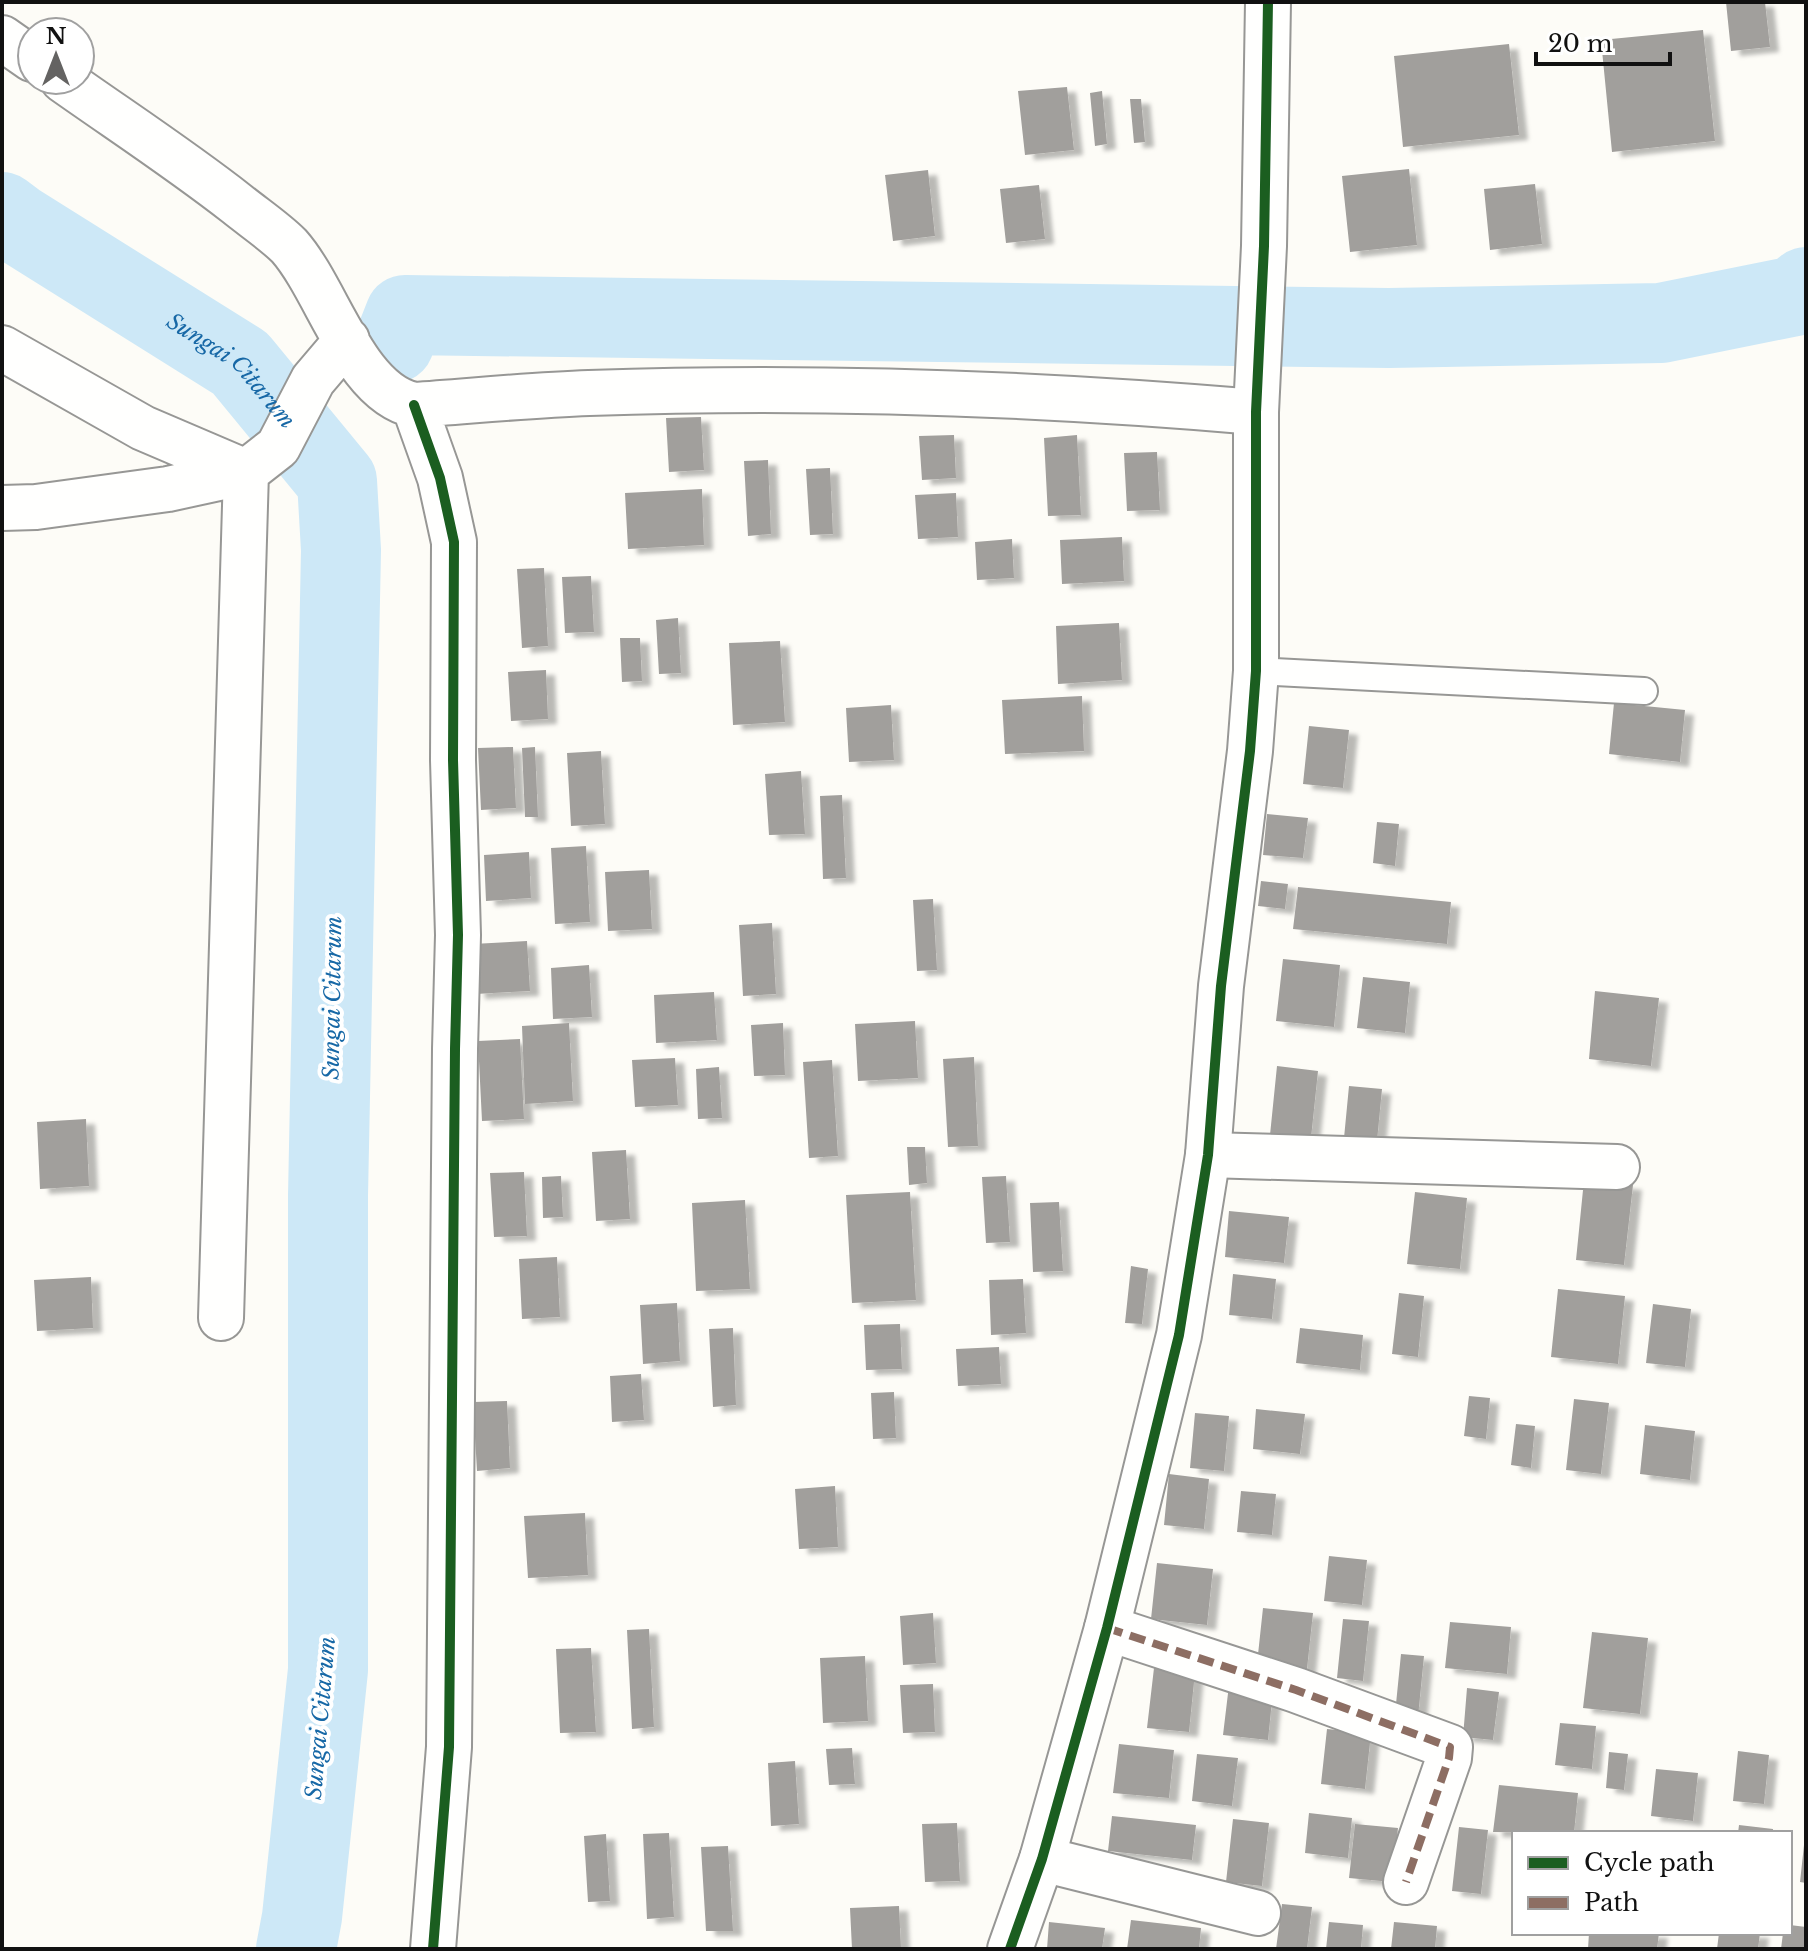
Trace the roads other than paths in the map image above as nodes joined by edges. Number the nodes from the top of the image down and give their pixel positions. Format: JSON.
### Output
{"nodes":[{"id":1,"x":1268,"y":2,"type":"edge"},
{"id":2,"x":86,"y":96,"type":"edge"},
{"id":3,"x":347,"y":340,"type":"junction"},
{"id":4,"x":2,"y":348,"type":"edge"},
{"id":5,"x":1257,"y":399,"type":"junction"},
{"id":6,"x":414,"y":405,"type":"junction"},
{"id":7,"x":262,"y":459,"type":"junction"},
{"id":8,"x":2,"y":508,"type":"edge"},
{"id":9,"x":1256,"y":671,"type":"junction"},
{"id":10,"x":1644,"y":691,"type":"dead end"},
{"id":11,"x":1208,"y":1155,"type":"junction"},
{"id":12,"x":1617,"y":1167,"type":"dead end"},
{"id":13,"x":221,"y":1318,"type":"dead end"},
{"id":14,"x":1107,"y":1628,"type":"junction"},
{"id":15,"x":1042,"y":1859,"type":"junction"},
{"id":16,"x":1406,"y":1882,"type":"dead end"},
{"id":17,"x":1258,"y":1913,"type":"dead end"},
{"id":18,"x":433,"y":1949,"type":"edge"},
{"id":19,"x":1010,"y":1949,"type":"edge"}],
"edges":[{"from":1,"to":5,"type":"street"},
{"from":2,"to":3,"type":"street"},
{"from":3,"to":6,"type":"street"},
{"from":3,"to":7,"type":"street"},
{"from":4,"to":7,"type":"street"},
{"from":5,"to":6,"type":"street"},
{"from":5,"to":9,"type":"street"},
{"from":6,"to":18,"type":"street"},
{"from":7,"to":8,"type":"street"},
{"from":7,"to":13,"type":"street"},
{"from":9,"to":10,"type":"lane"},
{"from":9,"to":11,"type":"street"},
{"from":11,"to":12,"type":"street"},
{"from":11,"to":14,"type":"street"},
{"from":14,"to":15,"type":"street"},
{"from":14,"to":16,"type":"street"},
{"from":15,"to":17,"type":"street"},
{"from":15,"to":19,"type":"street"}]}
